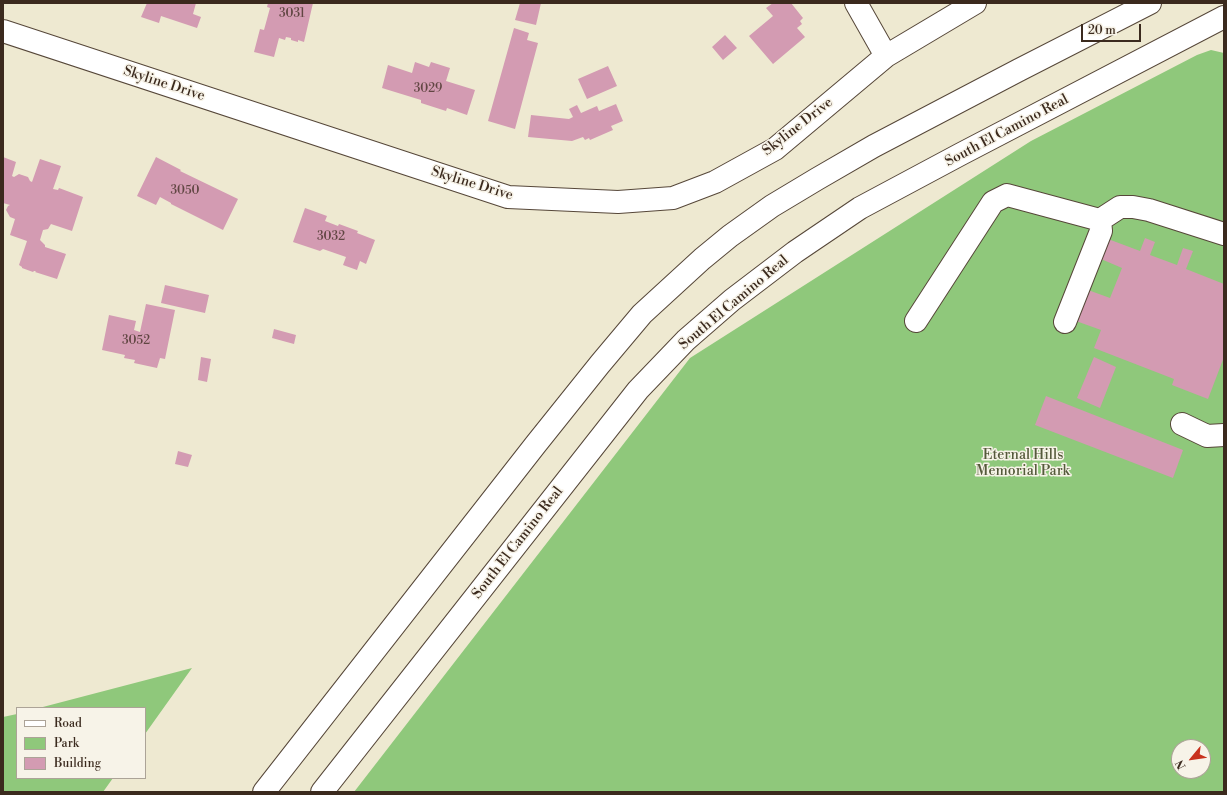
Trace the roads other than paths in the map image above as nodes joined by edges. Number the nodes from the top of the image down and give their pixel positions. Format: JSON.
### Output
{"nodes":[{"id":1,"x":856,"y":3,"type":"edge"},
{"id":2,"x":975,"y":3,"type":"edge"},
{"id":3,"x":1150,"y":3,"type":"edge"},
{"id":4,"x":1224,"y":17,"type":"edge"},
{"id":5,"x":3,"y":31,"type":"edge"},
{"id":6,"x":886,"y":56,"type":"junction"},
{"id":7,"x":1100,"y":220,"type":"junction"},
{"id":8,"x":1224,"y":234,"type":"edge"},
{"id":9,"x":916,"y":321,"type":"dead end"},
{"id":10,"x":1065,"y":322,"type":"dead end"},
{"id":11,"x":1182,"y":424,"type":"dead end"},
{"id":12,"x":1224,"y":435,"type":"edge"},
{"id":13,"x":264,"y":792,"type":"edge"},
{"id":14,"x":322,"y":792,"type":"edge"}],
"edges":[{"from":1,"to":6,"type":"main road"},
{"from":2,"to":6,"type":"main road","name":"Skyline Drive"},
{"from":3,"to":13,"type":"main road"},
{"from":4,"to":14,"type":"main road","name":"South El Camino Real"},
{"from":5,"to":6,"type":"main road","name":"Skyline Drive"},
{"from":7,"to":8,"type":"main road"},
{"from":7,"to":9,"type":"main road"},
{"from":7,"to":10,"type":"main road"},
{"from":11,"to":12,"type":"main road"}]}
